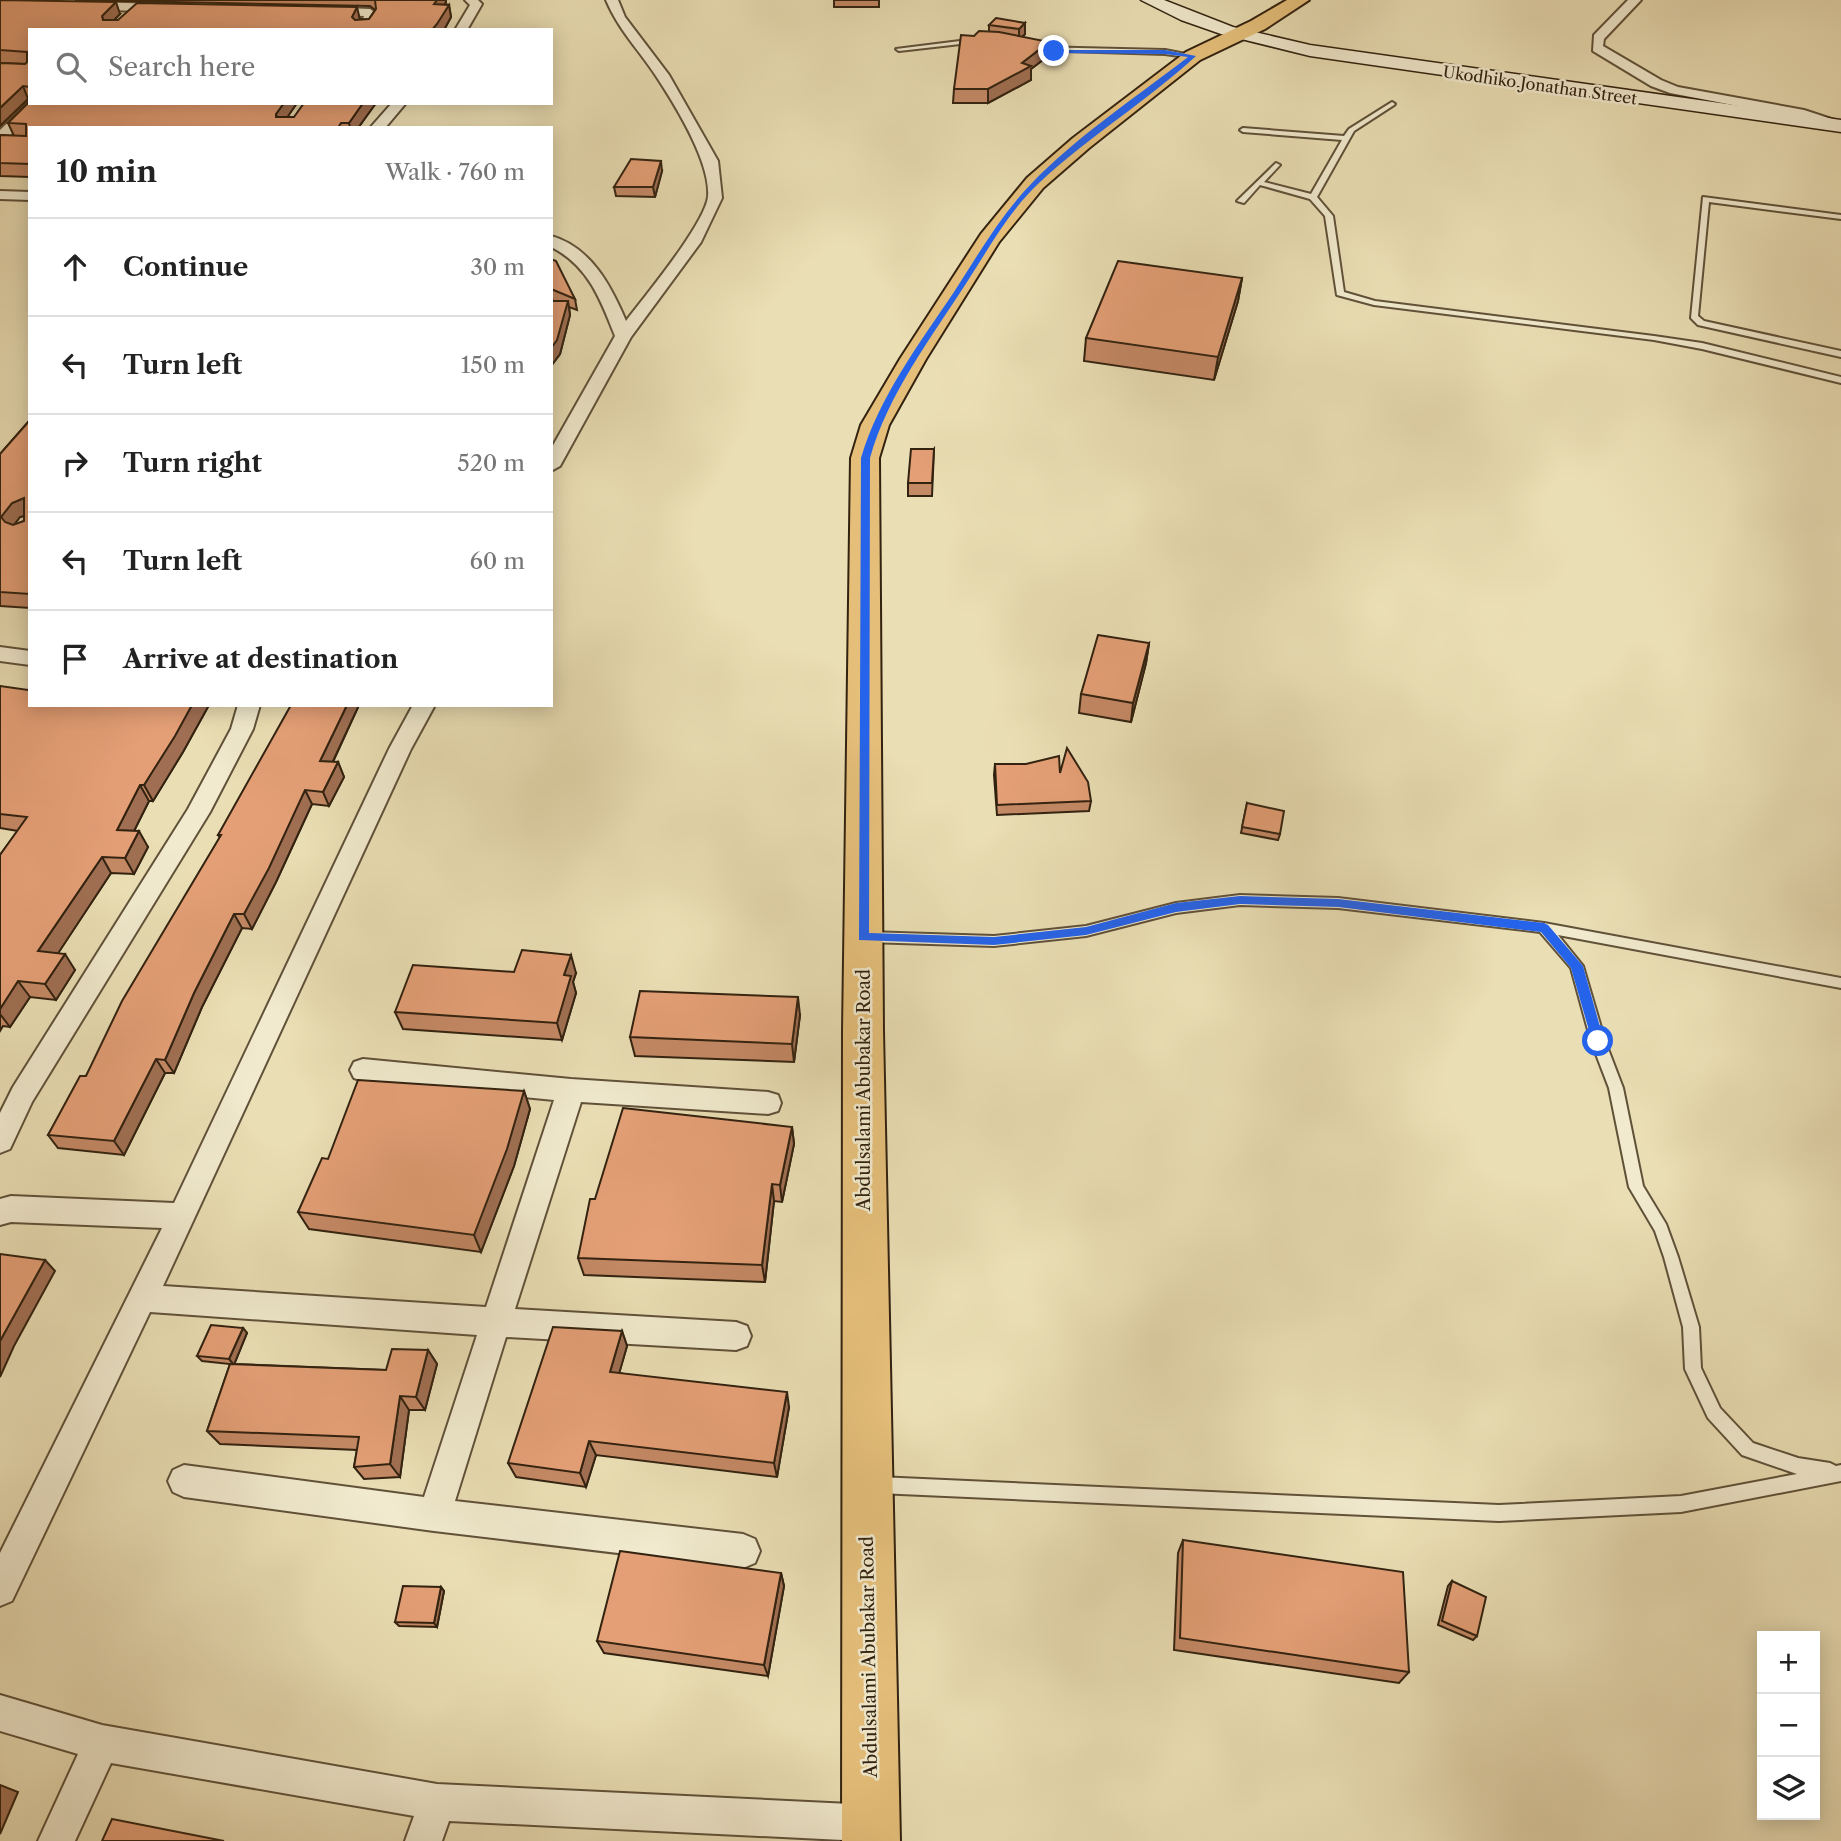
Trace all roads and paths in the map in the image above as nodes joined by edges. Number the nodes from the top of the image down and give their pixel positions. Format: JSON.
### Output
{"nodes":[{"id":1,"x":471,"y":0,"type":"edge"},
{"id":2,"x":612,"y":0,"type":"edge"},
{"id":3,"x":1150,"y":0,"type":"edge"},
{"id":4,"x":1300,"y":0,"type":"edge"},
{"id":5,"x":1635,"y":0,"type":"edge"},
{"id":6,"x":69,"y":6,"type":"edge"},
{"id":7,"x":138,"y":8,"type":"junction"},
{"id":8,"x":180,"y":8,"type":"edge"},
{"id":9,"x":304,"y":11,"type":"edge"},
{"id":10,"x":122,"y":22,"type":"edge"},
{"id":11,"x":366,"y":28,"type":"edge"},
{"id":12,"x":462,"y":28,"type":"edge"},
{"id":13,"x":1242,"y":33,"type":"junction"},
{"id":14,"x":988,"y":41,"type":"edge"},
{"id":15,"x":1025,"y":48,"type":"edge"},
{"id":16,"x":900,"y":49,"type":"dead end"},
{"id":17,"x":1193,"y":56,"type":"junction"},
{"id":18,"x":1392,"y":104,"type":"dead end"},
{"id":19,"x":33,"y":105,"type":"edge"},
{"id":20,"x":397,"y":105,"type":"edge"},
{"id":21,"x":379,"y":126,"type":"edge"},
{"id":22,"x":1841,"y":126,"type":"edge"},
{"id":23,"x":1243,"y":130,"type":"dead end"},
{"id":24,"x":1347,"y":138,"type":"junction"},
{"id":25,"x":0,"y":140,"type":"edge"},
{"id":26,"x":20,"y":143,"type":"edge"},
{"id":27,"x":1276,"y":165,"type":"dead end"},
{"id":28,"x":1259,"y":183,"type":"junction"},
{"id":29,"x":0,"y":195,"type":"edge"},
{"id":30,"x":28,"y":196,"type":"edge"},
{"id":31,"x":1313,"y":197,"type":"junction"},
{"id":32,"x":1241,"y":201,"type":"dead end"},
{"id":33,"x":1841,"y":217,"type":"edge"},
{"id":34,"x":553,"y":243,"type":"edge"},
{"id":35,"x":623,"y":336,"type":"junction"},
{"id":36,"x":1841,"y":354,"type":"edge"},
{"id":37,"x":1841,"y":380,"type":"edge"},
{"id":38,"x":553,"y":462,"type":"edge"},
{"id":39,"x":0,"y":654,"type":"edge"},
{"id":40,"x":28,"y":658,"type":"edge"},
{"id":41,"x":248,"y":707,"type":"edge"},
{"id":42,"x":423,"y":707,"type":"edge"},
{"id":43,"x":1544,"y":928,"type":"junction"},
{"id":44,"x":863,"y":937,"type":"junction"},
{"id":45,"x":1841,"y":983,"type":"edge"},
{"id":46,"x":363,"y":1070,"type":"dead end"},
{"id":47,"x":571,"y":1090,"type":"junction"},
{"id":48,"x":11,"y":1093,"type":"edge"},
{"id":49,"x":768,"y":1103,"type":"dead end"},
{"id":50,"x":0,"y":1140,"type":"edge"},
{"id":51,"x":0,"y":1212,"type":"edge"},
{"id":52,"x":182,"y":1216,"type":"junction"},
{"id":53,"x":143,"y":1298,"type":"junction"},
{"id":54,"x":496,"y":1322,"type":"junction"},
{"id":55,"x":736,"y":1336,"type":"dead end"},
{"id":56,"x":1841,"y":1473,"type":"edge"},
{"id":57,"x":184,"y":1481,"type":"dead end"},
{"id":58,"x":867,"y":1484,"type":"junction"},
{"id":59,"x":434,"y":1515,"type":"junction"},
{"id":60,"x":743,"y":1551,"type":"dead end"},
{"id":61,"x":0,"y":1589,"type":"edge"},
{"id":62,"x":0,"y":1713,"type":"edge"},
{"id":63,"x":103,"y":1743,"type":"junction"},
{"id":64,"x":437,"y":1802,"type":"junction"},
{"id":65,"x":871,"y":1832,"type":"edge"},
{"id":66,"x":56,"y":1841,"type":"edge"},
{"id":67,"x":424,"y":1841,"type":"edge"}],
"edges":[{"from":1,"to":12,"type":"street"},
{"from":2,"to":35,"type":"street"},
{"from":3,"to":13,"type":"street","name":"Ukodhiko Jonathan Street"},
{"from":4,"to":13,"type":"main road","name":"Abdulsalami Abubakar Road"},
{"from":5,"to":22,"type":"street"},
{"from":6,"to":7,"type":"street"},
{"from":7,"to":8,"type":"street"},
{"from":7,"to":10,"type":"street"},
{"from":9,"to":11,"type":"street"},
{"from":13,"to":17,"type":"main road","name":"Abdulsalami Abubakar Road"},
{"from":13,"to":22,"type":"street","name":"Ukodhiko Jonathan Street"},
{"from":14,"to":16,"type":"lane"},
{"from":15,"to":17,"type":"lane"},
{"from":17,"to":44,"type":"main road","name":"Abdulsalami Abubakar Road"},
{"from":18,"to":24,"type":"lane"},
{"from":19,"to":25,"type":"street"},
{"from":20,"to":21,"type":"street"},
{"from":23,"to":24,"type":"lane"},
{"from":24,"to":31,"type":"lane"},
{"from":25,"to":26,"type":"street"},
{"from":27,"to":28,"type":"lane"},
{"from":28,"to":31,"type":"lane"},
{"from":28,"to":32,"type":"lane"},
{"from":29,"to":30,"type":"street"},
{"from":31,"to":37,"type":"lane"},
{"from":33,"to":36,"type":"lane"},
{"from":34,"to":35,"type":"street"},
{"from":35,"to":38,"type":"street"},
{"from":39,"to":40,"type":"street"},
{"from":41,"to":48,"type":"street"},
{"from":42,"to":52,"type":"street"},
{"from":43,"to":44,"type":"lane"},
{"from":43,"to":45,"type":"lane"},
{"from":43,"to":56,"type":"lane"},
{"from":44,"to":58,"type":"main road","name":"Abdulsalami Abubakar Road"},
{"from":46,"to":47,"type":"street"},
{"from":47,"to":49,"type":"street"},
{"from":47,"to":54,"type":"street"},
{"from":48,"to":50,"type":"street"},
{"from":51,"to":52,"type":"street"},
{"from":52,"to":53,"type":"street"},
{"from":53,"to":54,"type":"street"},
{"from":53,"to":61,"type":"street"},
{"from":54,"to":55,"type":"street"},
{"from":54,"to":59,"type":"street"},
{"from":56,"to":58,"type":"lane"},
{"from":57,"to":59,"type":"street"},
{"from":58,"to":65,"type":"main road","name":"Abdulsalami Abubakar Road"},
{"from":59,"to":60,"type":"street"},
{"from":62,"to":63,"type":"street"},
{"from":63,"to":64,"type":"street"},
{"from":63,"to":66,"type":"street"},
{"from":64,"to":65,"type":"street"},
{"from":64,"to":67,"type":"street"}]}
